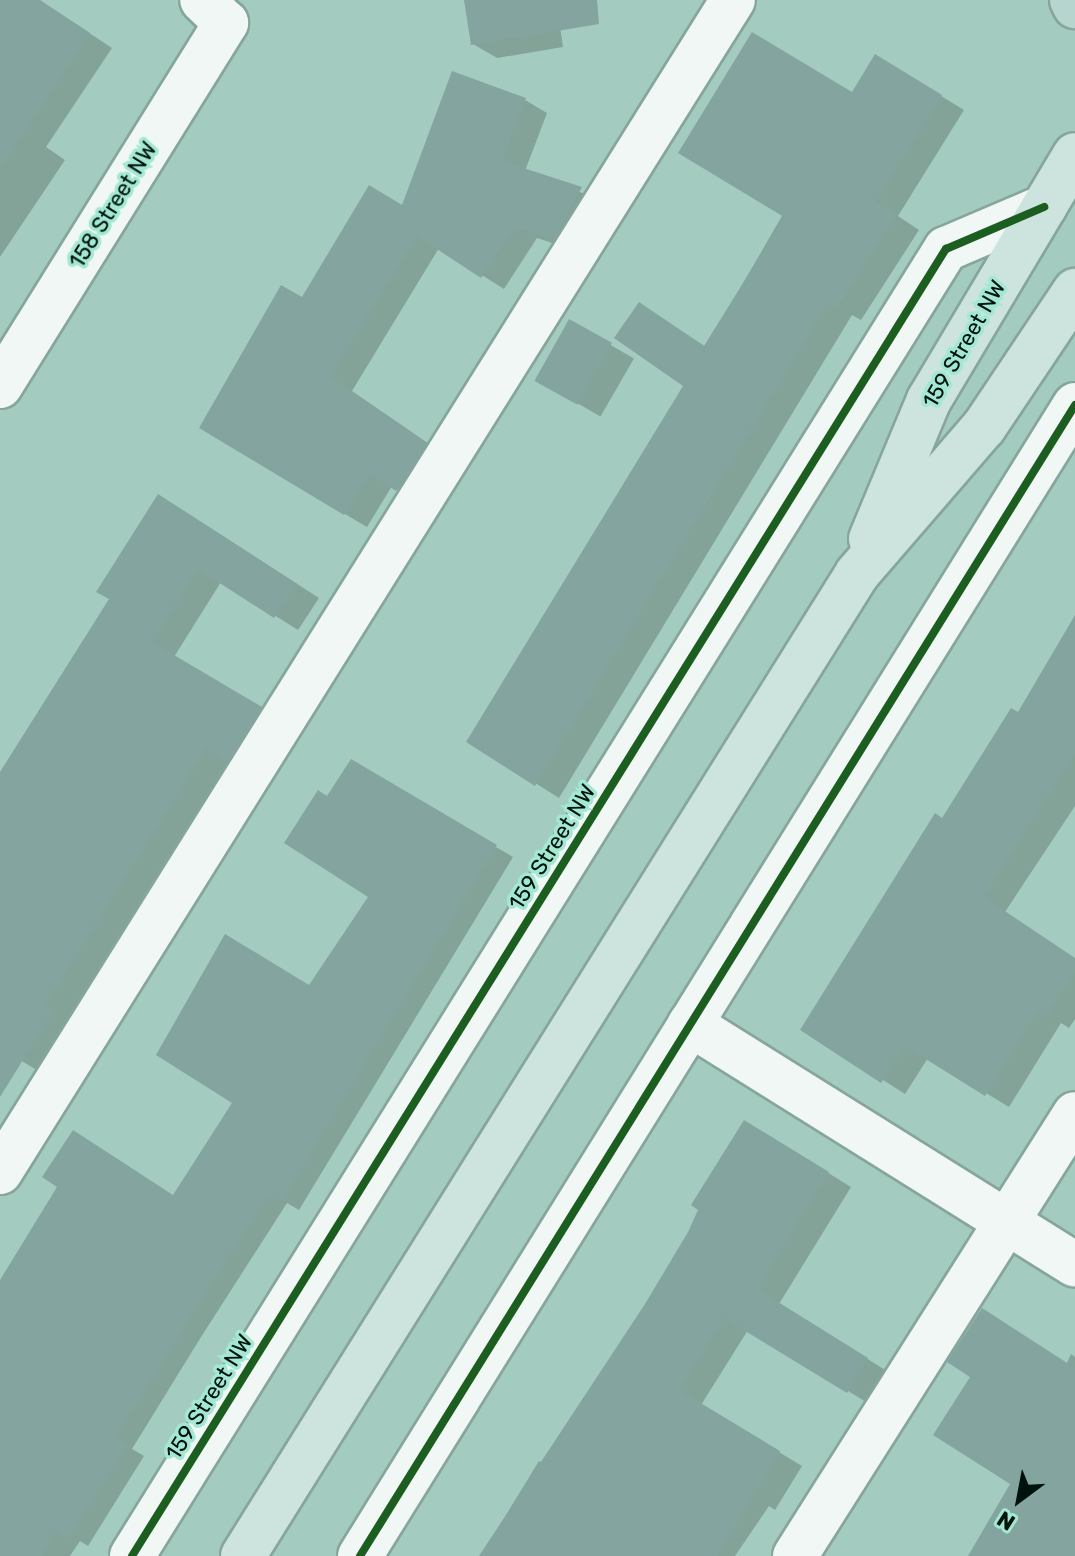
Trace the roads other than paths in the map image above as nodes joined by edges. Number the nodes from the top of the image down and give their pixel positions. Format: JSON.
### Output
{"nodes":[{"id":1,"x":733,"y":0,"type":"edge"},
{"id":2,"x":1072,"y":0,"type":"edge"},
{"id":3,"x":1075,"y":6,"type":"edge"},
{"id":4,"x":214,"y":12,"type":"edge"},
{"id":5,"x":1075,"y":155,"type":"edge"},
{"id":6,"x":1044,"y":207,"type":"junction"},
{"id":7,"x":1075,"y":291,"type":"edge"},
{"id":8,"x":0,"y":386,"type":"edge"},
{"id":9,"x":1075,"y":405,"type":"edge"},
{"id":10,"x":857,"y":574,"type":"junction"},
{"id":11,"x":690,"y":1024,"type":"junction"},
{"id":12,"x":1075,"y":1114,"type":"edge"},
{"id":13,"x":0,"y":1172,"type":"edge"},
{"id":14,"x":1007,"y":1221,"type":"junction"},
{"id":15,"x":1075,"y":1265,"type":"edge"},
{"id":16,"x":132,"y":1556,"type":"edge"},
{"id":17,"x":243,"y":1556,"type":"edge"},
{"id":18,"x":360,"y":1556,"type":"edge"},
{"id":19,"x":795,"y":1556,"type":"edge"}],
"edges":[{"from":1,"to":13,"type":"street"},
{"from":2,"to":3,"type":"highway"},
{"from":4,"to":8,"type":"street","name":"158 Street NW"},
{"from":5,"to":6,"type":"main road","name":"159 Street NW"},
{"from":6,"to":10,"type":"main road","name":"159 Street NW"},
{"from":6,"to":16,"type":"street","name":"159 Street NW"},
{"from":7,"to":10,"type":"main road","name":"159 Street NW"},
{"from":9,"to":11,"type":"street"},
{"from":10,"to":17,"type":"main road","name":"159 Street NW"},
{"from":11,"to":14,"type":"street"},
{"from":11,"to":18,"type":"street"},
{"from":12,"to":14,"type":"street"},
{"from":14,"to":15,"type":"street"},
{"from":14,"to":19,"type":"street"}]}
